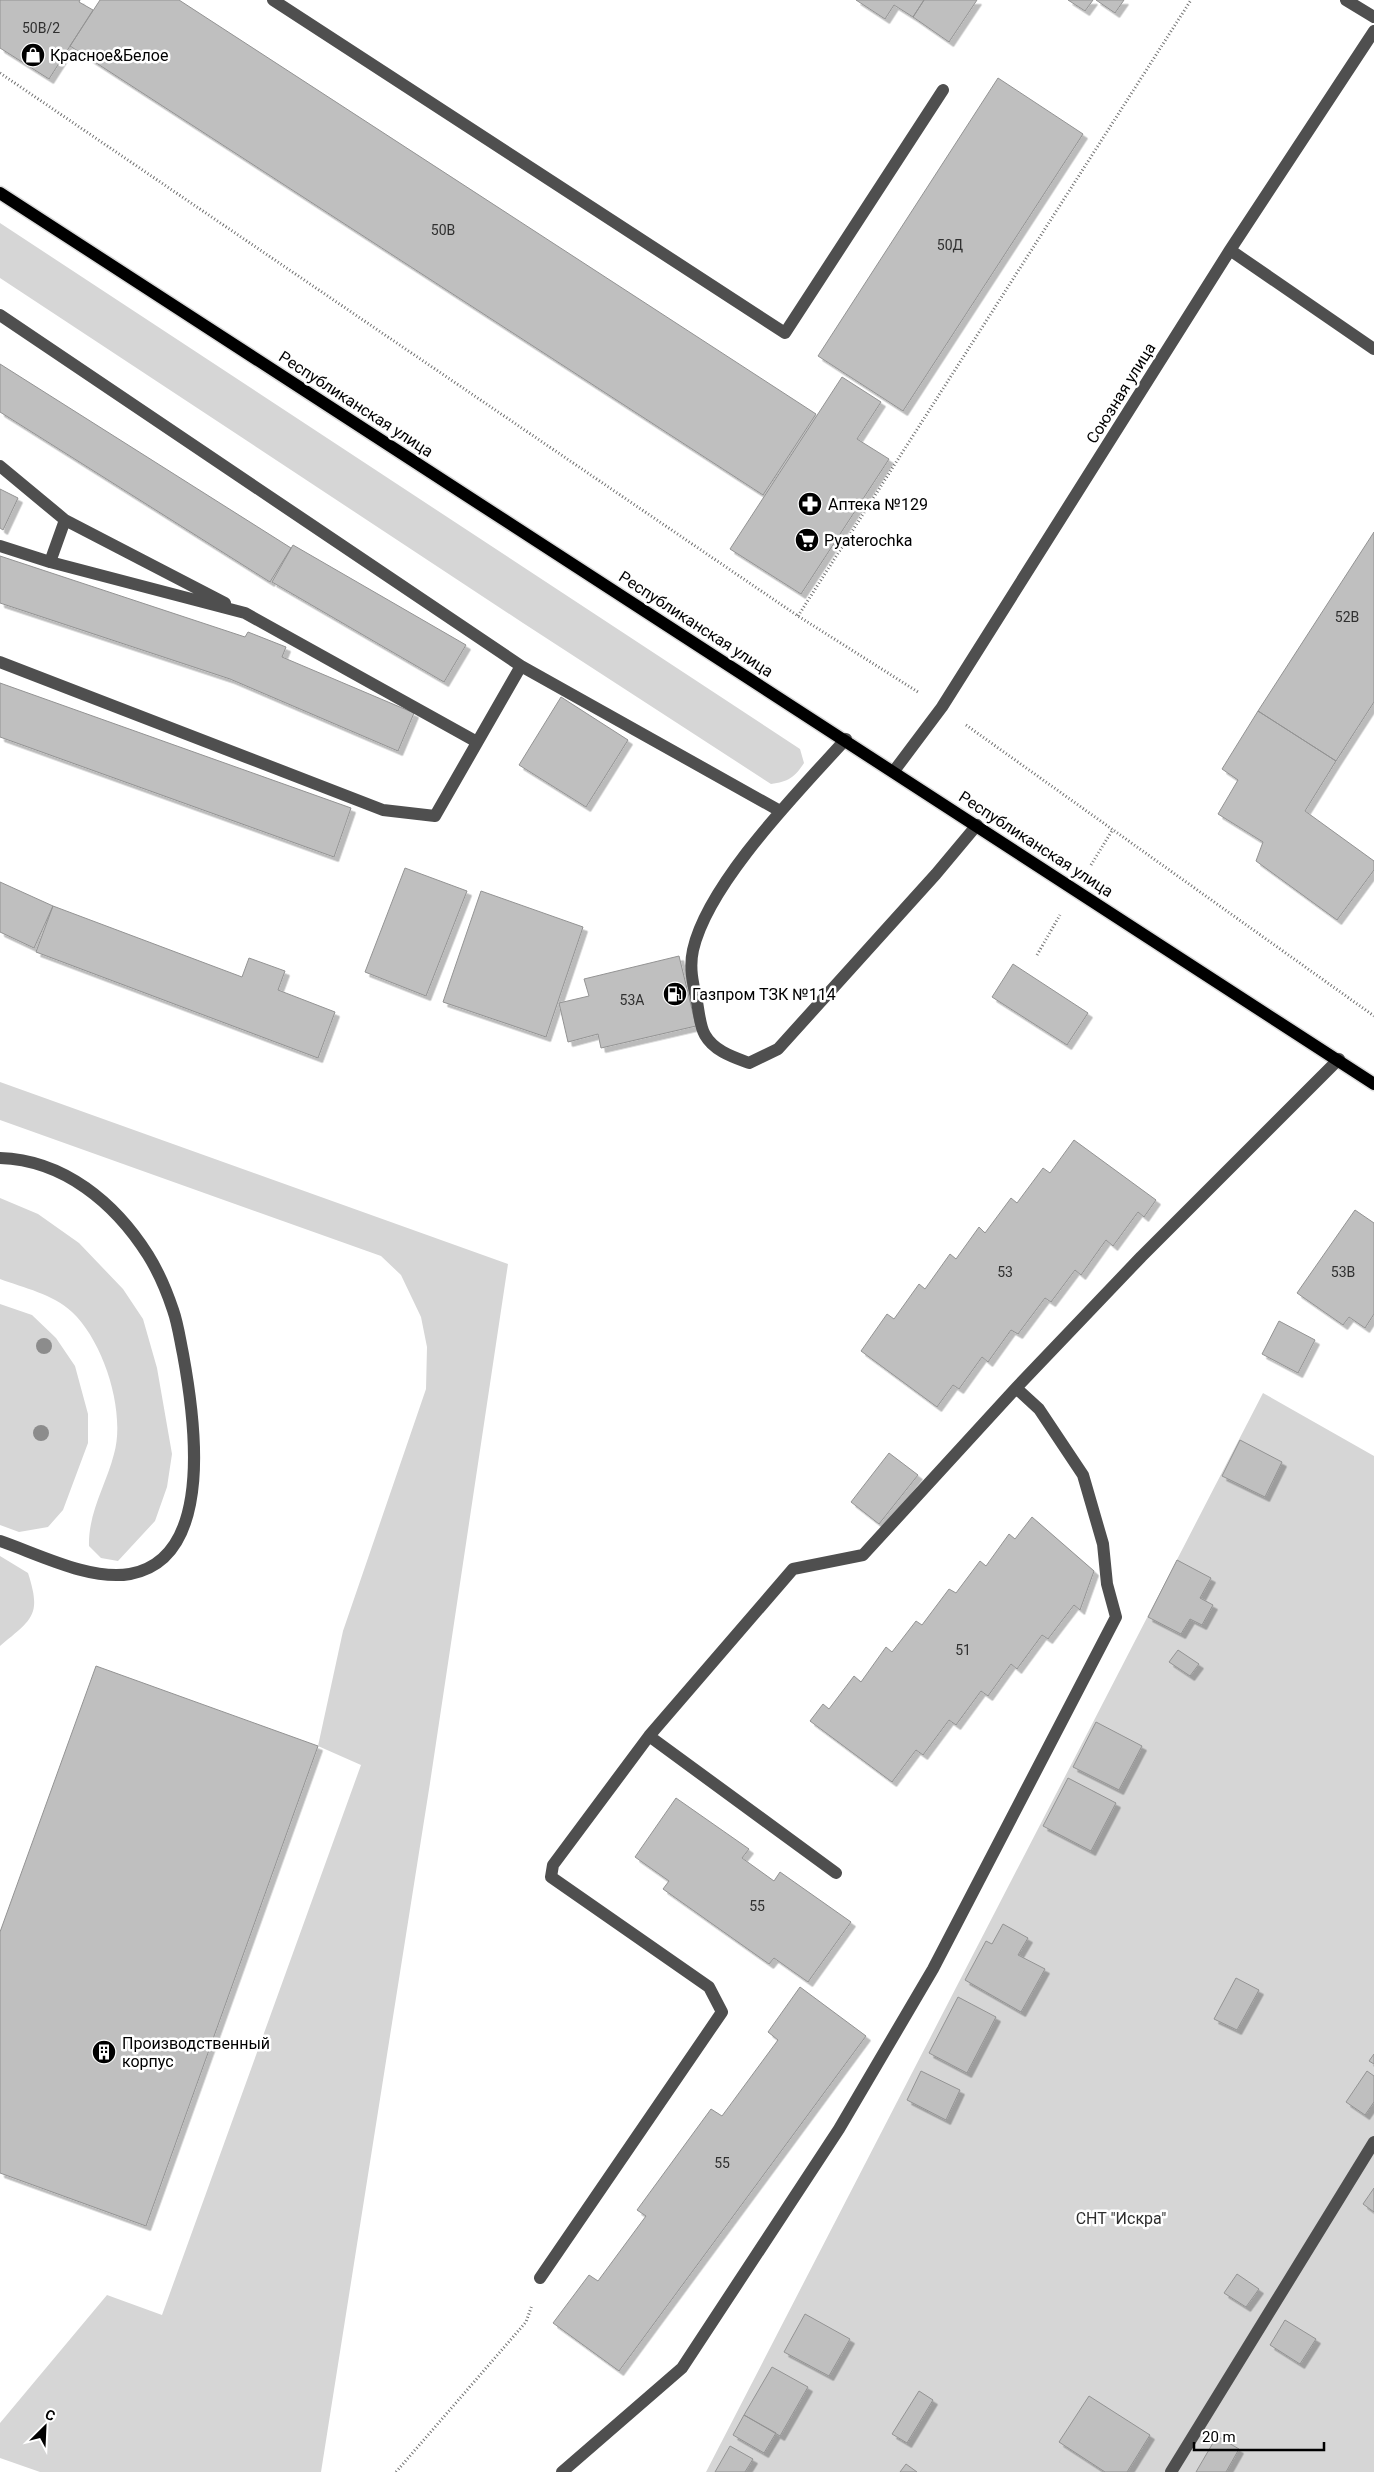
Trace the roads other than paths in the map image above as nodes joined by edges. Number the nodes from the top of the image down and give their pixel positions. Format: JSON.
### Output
{"nodes":[{"id":1,"x":273,"y":0,"type":"edge"},
{"id":2,"x":1346,"y":0,"type":"edge"},
{"id":3,"x":1374,"y":17,"type":"edge"},
{"id":4,"x":1374,"y":31,"type":"edge"},
{"id":5,"x":943,"y":90,"type":"dead end"},
{"id":6,"x":0,"y":193,"type":"edge"},
{"id":7,"x":1230,"y":250,"type":"junction"},
{"id":8,"x":0,"y":315,"type":"edge"},
{"id":9,"x":1374,"y":349,"type":"edge"},
{"id":10,"x":0,"y":466,"type":"edge"},
{"id":11,"x":65,"y":520,"type":"junction"},
{"id":12,"x":0,"y":546,"type":"edge"},
{"id":13,"x":50,"y":562,"type":"junction"},
{"id":14,"x":245,"y":613,"type":"junction"},
{"id":15,"x":0,"y":662,"type":"edge"},
{"id":16,"x":521,"y":666,"type":"junction"},
{"id":17,"x":846,"y":739,"type":"junction"},
{"id":18,"x":477,"y":742,"type":"junction"},
{"id":19,"x":894,"y":771,"type":"junction"},
{"id":20,"x":780,"y":811,"type":"junction"},
{"id":21,"x":977,"y":825,"type":"junction"},
{"id":22,"x":1339,"y":1059,"type":"junction"},
{"id":23,"x":1374,"y":1084,"type":"edge"},
{"id":24,"x":0,"y":1158,"type":"edge"},
{"id":25,"x":1016,"y":1388,"type":"junction"},
{"id":26,"x":0,"y":1541,"type":"edge"},
{"id":27,"x":649,"y":1736,"type":"junction"},
{"id":28,"x":836,"y":1874,"type":"dead end"},
{"id":29,"x":1374,"y":2142,"type":"edge"},
{"id":30,"x":540,"y":2278,"type":"road end"},
{"id":31,"x":562,"y":2472,"type":"edge"},
{"id":32,"x":1171,"y":2472,"type":"edge"}],
"edges":[{"from":1,"to":5,"type":"street"},
{"from":2,"to":3,"type":"street"},
{"from":4,"to":7,"type":"street","name":"Союзная улица"},
{"from":6,"to":17,"type":"main road","name":"Республиканская улица"},
{"from":7,"to":9,"type":"street"},
{"from":7,"to":19,"type":"street","name":"Союзная улица"},
{"from":8,"to":16,"type":"street"},
{"from":10,"to":11,"type":"street"},
{"from":11,"to":13,"type":"street"},
{"from":11,"to":14,"type":"street"},
{"from":12,"to":13,"type":"street"},
{"from":13,"to":14,"type":"street"},
{"from":14,"to":18,"type":"street"},
{"from":15,"to":18,"type":"street"},
{"from":16,"to":18,"type":"street"},
{"from":16,"to":20,"type":"street"},
{"from":17,"to":19,"type":"main road","name":"Республиканская улица"},
{"from":17,"to":20,"type":"street"},
{"from":19,"to":21,"type":"main road","name":"Республиканская улица"},
{"from":20,"to":21,"type":"street"},
{"from":21,"to":22,"type":"main road","name":"Республиканская улица"},
{"from":22,"to":23,"type":"main road","name":"Республиканская улица"},
{"from":22,"to":25,"type":"street"},
{"from":24,"to":26,"type":"street"},
{"from":25,"to":27,"type":"street"},
{"from":25,"to":31,"type":"street"},
{"from":27,"to":28,"type":"street"},
{"from":27,"to":30,"type":"street"},
{"from":29,"to":32,"type":"street"}]}
